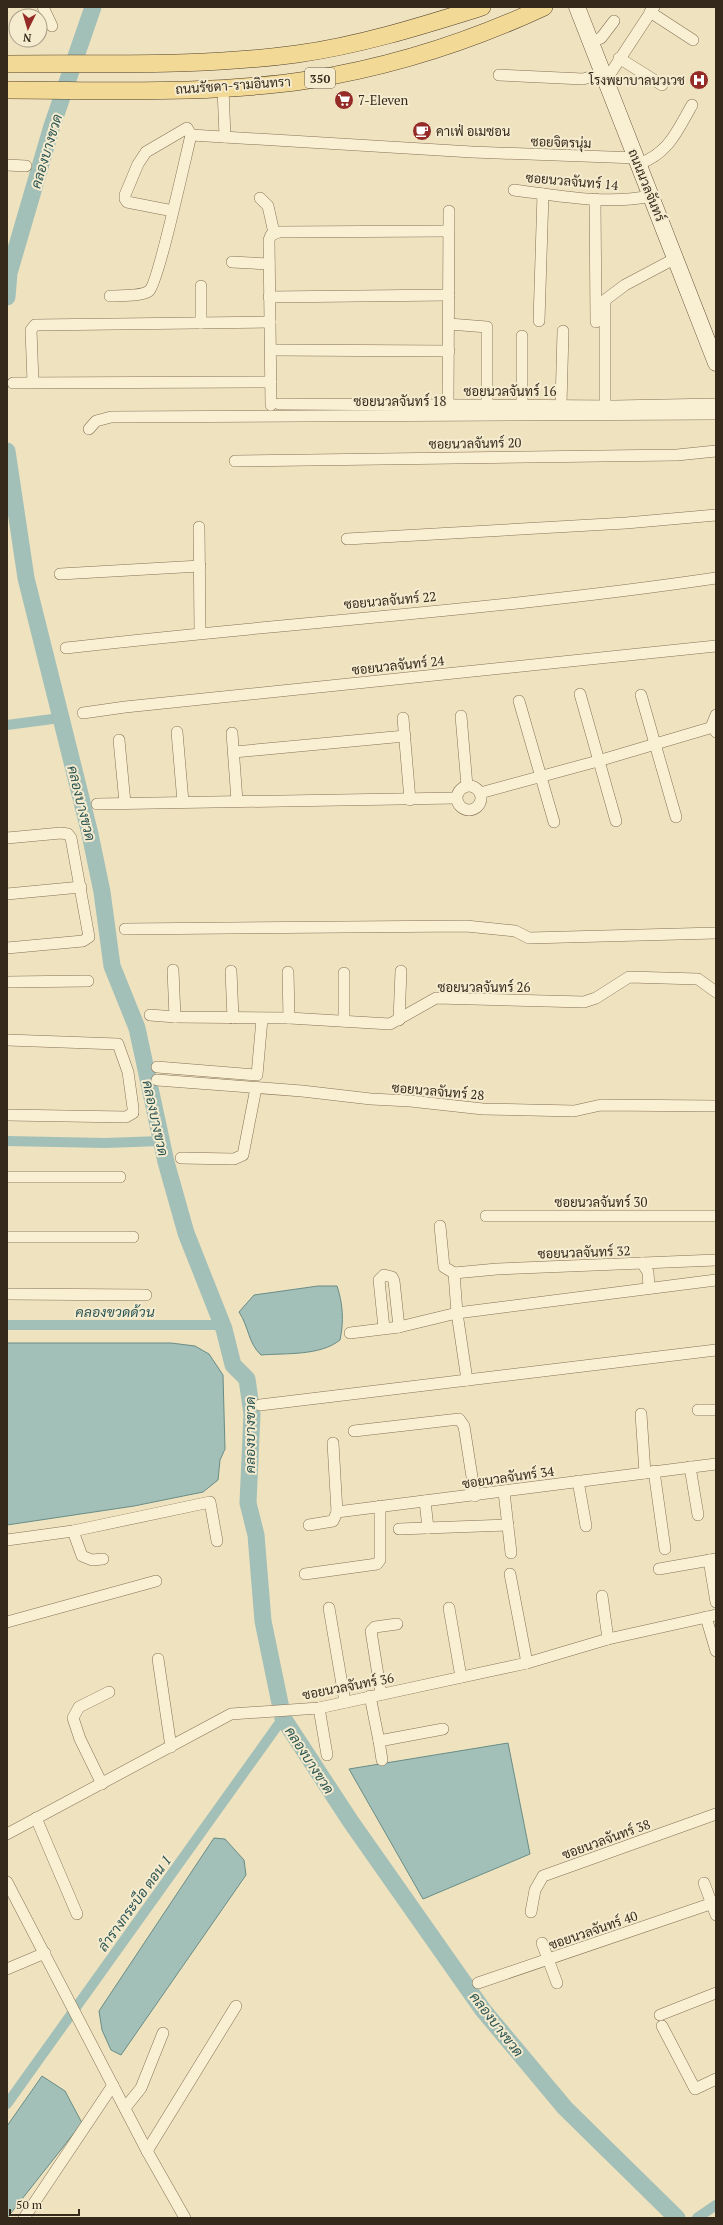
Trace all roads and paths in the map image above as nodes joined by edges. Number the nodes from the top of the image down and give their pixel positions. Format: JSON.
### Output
{"nodes":[{"id":1,"x":43,"y":7,"type":"edge"},
{"id":2,"x":482,"y":7,"type":"edge"},
{"id":3,"x":544,"y":7,"type":"edge"},
{"id":4,"x":577,"y":7,"type":"edge"},
{"id":5,"x":652,"y":10,"type":"edge"},
{"id":6,"x":614,"y":21,"type":"dead end"},
{"id":7,"x":52,"y":26,"type":"dead end"},
{"id":8,"x":693,"y":40,"type":"dead end"},
{"id":9,"x":590,"y":42,"type":"junction"},
{"id":10,"x":619,"y":58,"type":"junction"},
{"id":11,"x":7,"y":64,"type":"edge"},
{"id":12,"x":602,"y":74,"type":"junction"},
{"id":13,"x":499,"y":75,"type":"dead end"},
{"id":14,"x":662,"y":85,"type":"dead end"},
{"id":15,"x":223,"y":88,"type":"junction"},
{"id":16,"x":7,"y":90,"type":"edge"},
{"id":17,"x":692,"y":105,"type":"dead end"},
{"id":18,"x":191,"y":135,"type":"junction"},
{"id":19,"x":226,"y":137,"type":"junction"},
{"id":20,"x":638,"y":161,"type":"junction"},
{"id":21,"x":7,"y":166,"type":"edge"},
{"id":22,"x":26,"y":166,"type":"dead end"},
{"id":23,"x":514,"y":190,"type":"dead end"},
{"id":24,"x":543,"y":194,"type":"junction"},
{"id":25,"x":652,"y":196,"type":"junction"},
{"id":26,"x":260,"y":198,"type":"dead end"},
{"id":27,"x":595,"y":199,"type":"junction"},
{"id":28,"x":173,"y":211,"type":"junction"},
{"id":29,"x":449,"y":211,"type":"dead end"},
{"id":30,"x":448,"y":231,"type":"junction"},
{"id":31,"x":274,"y":233,"type":"junction"},
{"id":32,"x":676,"y":258,"type":"junction"},
{"id":33,"x":232,"y":262,"type":"dead end"},
{"id":34,"x":269,"y":264,"type":"junction"},
{"id":35,"x":201,"y":286,"type":"dead end"},
{"id":36,"x":449,"y":295,"type":"junction"},
{"id":37,"x":110,"y":296,"type":"dead end"},
{"id":38,"x":269,"y":297,"type":"junction"},
{"id":39,"x":539,"y":321,"type":"dead end"},
{"id":40,"x":270,"y":322,"type":"junction"},
{"id":41,"x":596,"y":322,"type":"dead end"},
{"id":42,"x":201,"y":323,"type":"junction"},
{"id":43,"x":449,"y":324,"type":"junction"},
{"id":44,"x":563,"y":331,"type":"dead end"},
{"id":45,"x":710,"y":332,"type":"edge"},
{"id":46,"x":522,"y":336,"type":"dead end"},
{"id":47,"x":270,"y":350,"type":"junction"},
{"id":48,"x":449,"y":351,"type":"junction"},
{"id":49,"x":716,"y":363,"type":"edge"},
{"id":50,"x":33,"y":382,"type":"junction"},
{"id":51,"x":271,"y":382,"type":"junction"},
{"id":52,"x":13,"y":383,"type":"dead end"},
{"id":53,"x":605,"y":400,"type":"dead end"},
{"id":54,"x":448,"y":404,"type":"junction"},
{"id":55,"x":716,"y":404,"type":"edge"},
{"id":56,"x":561,"y":405,"type":"junction"},
{"id":57,"x":487,"y":406,"type":"junction"},
{"id":58,"x":522,"y":406,"type":"junction"},
{"id":59,"x":383,"y":410,"type":"junction"},
{"id":60,"x":716,"y":414,"type":"edge"},
{"id":61,"x":89,"y":429,"type":"dead end"},
{"id":62,"x":716,"y":451,"type":"edge"},
{"id":63,"x":235,"y":461,"type":"dead end"},
{"id":64,"x":716,"y":515,"type":"edge"},
{"id":65,"x":199,"y":527,"type":"dead end"},
{"id":66,"x":347,"y":539,"type":"dead end"},
{"id":67,"x":200,"y":566,"type":"junction"},
{"id":68,"x":60,"y":574,"type":"dead end"},
{"id":69,"x":716,"y":578,"type":"edge"},
{"id":70,"x":200,"y":632,"type":"junction"},
{"id":71,"x":716,"y":646,"type":"edge"},
{"id":72,"x":66,"y":648,"type":"dead end"},
{"id":73,"x":580,"y":694,"type":"dead end"},
{"id":74,"x":641,"y":695,"type":"dead end"},
{"id":75,"x":519,"y":701,"type":"dead end"},
{"id":76,"x":83,"y":713,"type":"dead end"},
{"id":77,"x":716,"y":714,"type":"edge"},
{"id":78,"x":461,"y":716,"type":"dead end"},
{"id":79,"x":403,"y":718,"type":"dead end"},
{"id":80,"x":714,"y":729,"type":"edge"},
{"id":81,"x":176,"y":732,"type":"dead end"},
{"id":82,"x":232,"y":733,"type":"dead end"},
{"id":83,"x":405,"y":736,"type":"junction"},
{"id":84,"x":119,"y":740,"type":"dead end"},
{"id":85,"x":656,"y":743,"type":"junction"},
{"id":86,"x":234,"y":752,"type":"junction"},
{"id":87,"x":598,"y":762,"type":"junction"},
{"id":88,"x":540,"y":776,"type":"junction"},
{"id":89,"x":467,"y":786,"type":"junction"},
{"id":90,"x":480,"y":793,"type":"junction"},
{"id":91,"x":456,"y":798,"type":"junction"},
{"id":92,"x":410,"y":800,"type":"junction"},
{"id":93,"x":237,"y":801,"type":"junction"},
{"id":94,"x":183,"y":802,"type":"junction"},
{"id":95,"x":125,"y":803,"type":"junction"},
{"id":96,"x":97,"y":804,"type":"dead end"},
{"id":97,"x":676,"y":817,"type":"dead end"},
{"id":98,"x":616,"y":821,"type":"dead end"},
{"id":99,"x":554,"y":822,"type":"dead end"},
{"id":100,"x":7,"y":838,"type":"edge"},
{"id":101,"x":81,"y":887,"type":"junction"},
{"id":102,"x":7,"y":894,"type":"edge"},
{"id":103,"x":125,"y":929,"type":"dead end"},
{"id":104,"x":716,"y":933,"type":"edge"},
{"id":105,"x":7,"y":948,"type":"edge"},
{"id":106,"x":173,"y":970,"type":"dead end"},
{"id":107,"x":231,"y":971,"type":"dead end"},
{"id":108,"x":401,"y":971,"type":"dead end"},
{"id":109,"x":288,"y":972,"type":"dead end"},
{"id":110,"x":344,"y":973,"type":"dead end"},
{"id":111,"x":88,"y":980,"type":"dead end"},
{"id":112,"x":7,"y":982,"type":"edge"},
{"id":113,"x":716,"y":992,"type":"edge"},
{"id":114,"x":150,"y":1015,"type":"dead end"},
{"id":115,"x":175,"y":1017,"type":"junction"},
{"id":116,"x":233,"y":1018,"type":"junction"},
{"id":117,"x":262,"y":1018,"type":"junction"},
{"id":118,"x":289,"y":1018,"type":"junction"},
{"id":119,"x":399,"y":1020,"type":"junction"},
{"id":120,"x":344,"y":1021,"type":"junction"},
{"id":121,"x":7,"y":1040,"type":"edge"},
{"id":122,"x":157,"y":1067,"type":"dead end"},
{"id":123,"x":157,"y":1080,"type":"dead end"},
{"id":124,"x":256,"y":1088,"type":"junction"},
{"id":125,"x":716,"y":1106,"type":"edge"},
{"id":126,"x":7,"y":1115,"type":"edge"},
{"id":127,"x":181,"y":1158,"type":"dead end"},
{"id":128,"x":7,"y":1177,"type":"edge"},
{"id":129,"x":120,"y":1177,"type":"dead end"},
{"id":130,"x":486,"y":1216,"type":"dead end"},
{"id":131,"x":716,"y":1216,"type":"edge"},
{"id":132,"x":440,"y":1226,"type":"dead end"},
{"id":133,"x":7,"y":1236,"type":"edge"},
{"id":134,"x":133,"y":1237,"type":"dead end"},
{"id":135,"x":716,"y":1260,"type":"edge"},
{"id":136,"x":642,"y":1263,"type":"junction"},
{"id":137,"x":454,"y":1273,"type":"junction"},
{"id":138,"x":716,"y":1280,"type":"edge"},
{"id":139,"x":649,"y":1288,"type":"junction"},
{"id":140,"x":7,"y":1294,"type":"edge"},
{"id":141,"x":146,"y":1295,"type":"dead end"},
{"id":142,"x":457,"y":1313,"type":"junction"},
{"id":143,"x":399,"y":1327,"type":"junction"},
{"id":144,"x":384,"y":1328,"type":"junction"},
{"id":145,"x":350,"y":1332,"type":"dead end"},
{"id":146,"x":716,"y":1350,"type":"edge"},
{"id":147,"x":466,"y":1380,"type":"junction"},
{"id":148,"x":260,"y":1405,"type":"dead end"},
{"id":149,"x":698,"y":1410,"type":"dead end"},
{"id":150,"x":716,"y":1410,"type":"edge"},
{"id":151,"x":641,"y":1414,"type":"dead end"},
{"id":152,"x":354,"y":1432,"type":"dead end"},
{"id":153,"x":333,"y":1443,"type":"dead end"},
{"id":154,"x":716,"y":1464,"type":"edge"},
{"id":155,"x":690,"y":1467,"type":"junction"},
{"id":156,"x":649,"y":1472,"type":"junction"},
{"id":157,"x":578,"y":1481,"type":"junction"},
{"id":158,"x":504,"y":1492,"type":"junction"},
{"id":159,"x":475,"y":1496,"type":"junction"},
{"id":160,"x":425,"y":1501,"type":"junction"},
{"id":161,"x":380,"y":1506,"type":"junction"},
{"id":162,"x":337,"y":1512,"type":"junction"},
{"id":163,"x":698,"y":1514,"type":"dead end"},
{"id":164,"x":309,"y":1525,"type":"dead end"},
{"id":165,"x":508,"y":1525,"type":"junction"},
{"id":166,"x":586,"y":1526,"type":"dead end"},
{"id":167,"x":428,"y":1528,"type":"junction"},
{"id":168,"x":399,"y":1529,"type":"dead end"},
{"id":169,"x":73,"y":1531,"type":"junction"},
{"id":170,"x":7,"y":1540,"type":"edge"},
{"id":171,"x":217,"y":1540,"type":"dead end"},
{"id":172,"x":665,"y":1549,"type":"dead end"},
{"id":173,"x":511,"y":1553,"type":"dead end"},
{"id":174,"x":103,"y":1559,"type":"dead end"},
{"id":175,"x":713,"y":1559,"type":"edge"},
{"id":176,"x":659,"y":1569,"type":"dead end"},
{"id":177,"x":305,"y":1574,"type":"dead end"},
{"id":178,"x":510,"y":1574,"type":"dead end"},
{"id":179,"x":156,"y":1581,"type":"dead end"},
{"id":180,"x":602,"y":1596,"type":"dead end"},
{"id":181,"x":716,"y":1602,"type":"edge"},
{"id":182,"x":329,"y":1608,"type":"dead end"},
{"id":183,"x":449,"y":1608,"type":"dead end"},
{"id":184,"x":711,"y":1616,"type":"edge"},
{"id":185,"x":7,"y":1622,"type":"edge"},
{"id":186,"x":397,"y":1624,"type":"dead end"},
{"id":187,"x":608,"y":1639,"type":"junction"},
{"id":188,"x":716,"y":1651,"type":"edge"},
{"id":189,"x":158,"y":1659,"type":"dead end"},
{"id":190,"x":527,"y":1663,"type":"junction"},
{"id":191,"x":460,"y":1677,"type":"junction"},
{"id":192,"x":109,"y":1692,"type":"dead end"},
{"id":193,"x":376,"y":1695,"type":"junction"},
{"id":194,"x":345,"y":1702,"type":"junction"},
{"id":195,"x":319,"y":1708,"type":"junction"},
{"id":196,"x":443,"y":1729,"type":"dead end"},
{"id":197,"x":379,"y":1741,"type":"junction"},
{"id":198,"x":171,"y":1747,"type":"junction"},
{"id":199,"x":327,"y":1755,"type":"dead end"},
{"id":200,"x":382,"y":1760,"type":"dead end"},
{"id":201,"x":102,"y":1784,"type":"junction"},
{"id":202,"x":716,"y":1814,"type":"edge"},
{"id":203,"x":36,"y":1818,"type":"junction"},
{"id":204,"x":7,"y":1834,"type":"edge"},
{"id":205,"x":7,"y":1882,"type":"edge"},
{"id":206,"x":704,"y":1883,"type":"dead end"},
{"id":207,"x":714,"y":1903,"type":"edge"},
{"id":208,"x":531,"y":1912,"type":"dead end"},
{"id":209,"x":77,"y":1914,"type":"dead end"},
{"id":210,"x":716,"y":1915,"type":"edge"},
{"id":211,"x":542,"y":1943,"type":"dead end"},
{"id":212,"x":44,"y":1952,"type":"junction"},
{"id":213,"x":548,"y":1960,"type":"junction"},
{"id":214,"x":7,"y":1969,"type":"edge"},
{"id":215,"x":478,"y":1983,"type":"dead end"},
{"id":216,"x":558,"y":1983,"type":"dead end"},
{"id":217,"x":716,"y":1993,"type":"edge"},
{"id":218,"x":236,"y":2006,"type":"dead end"},
{"id":219,"x":163,"y":2033,"type":"dead end"},
{"id":220,"x":716,"y":2080,"type":"edge"},
{"id":221,"x":113,"y":2085,"type":"junction"},
{"id":222,"x":125,"y":2108,"type":"junction"},
{"id":223,"x":147,"y":2151,"type":"junction"},
{"id":224,"x":24,"y":2218,"type":"edge"},
{"id":225,"x":185,"y":2218,"type":"edge"}],
"edges":[{"from":1,"to":7,"type":"street"},
{"from":2,"to":11,"type":"main road","name":"ถนนรัชดา-รามอินทรา","number":"350"},
{"from":3,"to":15,"type":"main road","name":"ถนนรัชดา-รามอินทรา","number":"350"},
{"from":4,"to":9,"type":"main road","name":"ถนนนวลจันทร์"},
{"from":5,"to":8,"type":"street"},
{"from":5,"to":10,"type":"street"},
{"from":6,"to":9,"type":"street"},
{"from":9,"to":12,"type":"main road","name":"ถนนนวลจันทร์"},
{"from":10,"to":12,"type":"street"},
{"from":10,"to":14,"type":"street"},
{"from":12,"to":13,"type":"street"},
{"from":12,"to":20,"type":"main road","name":"ถนนนวลจันทร์"},
{"from":15,"to":16,"type":"main road","name":"ถนนรัชดา-รามอินทรา","number":"350"},
{"from":15,"to":19,"type":"street"},
{"from":17,"to":20,"type":"street"},
{"from":18,"to":19,"type":"street","name":"ซอยจิตรนุ่ม"},
{"from":18,"to":28,"type":"street"},
{"from":18,"to":28,"type":"street","name":"ซอยจิตรนุ่ม"},
{"from":19,"to":20,"type":"street","name":"ซอยจิตรนุ่ม"},
{"from":20,"to":25,"type":"main road","name":"ถนนนวลจันทร์"},
{"from":21,"to":22,"type":"street"},
{"from":23,"to":24,"type":"street","name":"ซอยนวลจันทร์ 14"},
{"from":24,"to":27,"type":"street","name":"ซอยนวลจันทร์ 14"},
{"from":24,"to":39,"type":"street"},
{"from":25,"to":27,"type":"street","name":"ซอยนวลจันทร์ 14"},
{"from":25,"to":32,"type":"main road","name":"ถนนนวลจันทร์"},
{"from":26,"to":31,"type":"street"},
{"from":27,"to":41,"type":"street"},
{"from":28,"to":37,"type":"street"},
{"from":29,"to":30,"type":"street"},
{"from":30,"to":31,"type":"street"},
{"from":30,"to":36,"type":"street"},
{"from":31,"to":34,"type":"street"},
{"from":32,"to":45,"type":"main road","name":"ถนนนวลจันทร์"},
{"from":32,"to":53,"type":"street"},
{"from":33,"to":34,"type":"street"},
{"from":34,"to":38,"type":"street"},
{"from":35,"to":42,"type":"street"},
{"from":36,"to":38,"type":"street"},
{"from":36,"to":43,"type":"street"},
{"from":38,"to":40,"type":"street"},
{"from":40,"to":42,"type":"street"},
{"from":40,"to":47,"type":"street"},
{"from":42,"to":50,"type":"street"},
{"from":43,"to":48,"type":"street"},
{"from":43,"to":57,"type":"street"},
{"from":44,"to":56,"type":"street"},
{"from":45,"to":49,"type":"main road","name":"ถนนนวลจันทร์"},
{"from":46,"to":58,"type":"street"},
{"from":47,"to":48,"type":"street"},
{"from":47,"to":51,"type":"street"},
{"from":48,"to":54,"type":"street"},
{"from":50,"to":51,"type":"street"},
{"from":50,"to":52,"type":"street"},
{"from":51,"to":59,"type":"street","name":"ซอยนวลจันทร์ 16"},
{"from":54,"to":57,"type":"street","name":"ซอยนวลจันทร์ 16"},
{"from":54,"to":59,"type":"street","name":"ซอยนวลจันทร์ 16"},
{"from":55,"to":56,"type":"street","name":"ซอยนวลจันทร์ 16"},
{"from":56,"to":58,"type":"street","name":"ซอยนวลจันทร์ 16"},
{"from":57,"to":58,"type":"street","name":"ซอยนวลจันทร์ 16"},
{"from":59,"to":60,"type":"street","name":"ซอยนวลจันทร์ 18"},
{"from":59,"to":61,"type":"street","name":"ซอยนวลจันทร์ 18"},
{"from":62,"to":63,"type":"street","name":"ซอยนวลจันทร์ 20"},
{"from":64,"to":66,"type":"street"},
{"from":65,"to":67,"type":"street"},
{"from":67,"to":68,"type":"street"},
{"from":67,"to":70,"type":"street"},
{"from":69,"to":70,"type":"street","name":"ซอยนวลจันทร์ 22"},
{"from":70,"to":72,"type":"street","name":"ซอยนวลจันทร์ 22"},
{"from":71,"to":76,"type":"street","name":"ซอยนวลจันทร์ 24"},
{"from":73,"to":87,"type":"street"},
{"from":74,"to":85,"type":"street"},
{"from":75,"to":88,"type":"street"},
{"from":77,"to":80,"type":"street"},
{"from":78,"to":89,"type":"street"},
{"from":79,"to":83,"type":"street"},
{"from":80,"to":85,"type":"street"},
{"from":81,"to":94,"type":"street"},
{"from":82,"to":86,"type":"street"},
{"from":83,"to":86,"type":"street"},
{"from":83,"to":92,"type":"street"},
{"from":84,"to":95,"type":"street"},
{"from":85,"to":87,"type":"street"},
{"from":85,"to":97,"type":"street"},
{"from":86,"to":93,"type":"street"},
{"from":87,"to":88,"type":"street"},
{"from":87,"to":98,"type":"street"},
{"from":88,"to":90,"type":"street"},
{"from":88,"to":99,"type":"street"},
{"from":89,"to":90,"type":"street"},
{"from":89,"to":91,"type":"street"},
{"from":90,"to":91,"type":"street"},
{"from":91,"to":92,"type":"street"},
{"from":92,"to":93,"type":"street"},
{"from":93,"to":94,"type":"street"},
{"from":94,"to":95,"type":"street"},
{"from":95,"to":96,"type":"street"},
{"from":100,"to":101,"type":"street"},
{"from":101,"to":102,"type":"street"},
{"from":101,"to":105,"type":"street"},
{"from":103,"to":104,"type":"street"},
{"from":106,"to":115,"type":"street"},
{"from":107,"to":116,"type":"street"},
{"from":108,"to":119,"type":"street"},
{"from":109,"to":118,"type":"street"},
{"from":110,"to":120,"type":"street"},
{"from":111,"to":112,"type":"street"},
{"from":113,"to":119,"type":"street","name":"ซอยนวลจันทร์ 26"},
{"from":114,"to":115,"type":"street","name":"ซอยนวลจันทร์ 26"},
{"from":115,"to":116,"type":"street","name":"ซอยนวลจันทร์ 26"},
{"from":116,"to":117,"type":"street","name":"ซอยนวลจันทร์ 26"},
{"from":117,"to":118,"type":"street","name":"ซอยนวลจันทร์ 26"},
{"from":117,"to":122,"type":"street"},
{"from":118,"to":120,"type":"street","name":"ซอยนวลจันทร์ 26"},
{"from":119,"to":120,"type":"street","name":"ซอยนวลจันทร์ 26"},
{"from":121,"to":126,"type":"street"},
{"from":123,"to":124,"type":"street","name":"ซอยนวลจันทร์ 28"},
{"from":124,"to":125,"type":"street","name":"ซอยนวลจันทร์ 28"},
{"from":124,"to":127,"type":"street"},
{"from":128,"to":129,"type":"street"},
{"from":130,"to":131,"type":"street","name":"ซอยนวลจันทร์ 30"},
{"from":132,"to":137,"type":"street"},
{"from":133,"to":134,"type":"street"},
{"from":135,"to":136,"type":"street","name":"ซอยนวลจันทร์ 32"},
{"from":136,"to":137,"type":"street","name":"ซอยนวลจันทร์ 32"},
{"from":136,"to":139,"type":"street"},
{"from":137,"to":142,"type":"street"},
{"from":138,"to":139,"type":"street"},
{"from":139,"to":142,"type":"street"},
{"from":140,"to":141,"type":"street"},
{"from":142,"to":143,"type":"street"},
{"from":142,"to":147,"type":"street"},
{"from":143,"to":144,"type":"street"},
{"from":143,"to":144,"type":"street"},
{"from":144,"to":145,"type":"street"},
{"from":146,"to":147,"type":"street"},
{"from":147,"to":148,"type":"street"},
{"from":149,"to":150,"type":"street"},
{"from":151,"to":156,"type":"street"},
{"from":152,"to":159,"type":"street"},
{"from":153,"to":162,"type":"street"},
{"from":154,"to":155,"type":"street","name":"ซอยนวลจันทร์ 34"},
{"from":155,"to":156,"type":"street","name":"ซอยนวลจันทร์ 34"},
{"from":155,"to":163,"type":"street"},
{"from":156,"to":157,"type":"street","name":"ซอยนวลจันทร์ 34"},
{"from":156,"to":172,"type":"street"},
{"from":157,"to":158,"type":"street","name":"ซอยนวลจันทร์ 34"},
{"from":157,"to":166,"type":"street"},
{"from":158,"to":159,"type":"street","name":"ซอยนวลจันทร์ 34"},
{"from":158,"to":165,"type":"street"},
{"from":159,"to":160,"type":"street","name":"ซอยนวลจันทร์ 34"},
{"from":160,"to":161,"type":"street","name":"ซอยนวลจันทร์ 34"},
{"from":160,"to":167,"type":"street"},
{"from":161,"to":162,"type":"street","name":"ซอยนวลจันทร์ 34"},
{"from":161,"to":177,"type":"street"},
{"from":162,"to":164,"type":"street","name":"ซอยนวลจันทร์ 34"},
{"from":165,"to":167,"type":"street"},
{"from":165,"to":173,"type":"street"},
{"from":167,"to":168,"type":"street"},
{"from":169,"to":170,"type":"street"},
{"from":169,"to":171,"type":"street"},
{"from":169,"to":174,"type":"street"},
{"from":175,"to":176,"type":"street"},
{"from":175,"to":181,"type":"street"},
{"from":178,"to":190,"type":"street"},
{"from":179,"to":185,"type":"street"},
{"from":180,"to":187,"type":"street"},
{"from":182,"to":194,"type":"street"},
{"from":183,"to":191,"type":"street"},
{"from":184,"to":187,"type":"street","name":"ซอยนวลจันทร์ 36"},
{"from":184,"to":188,"type":"street"},
{"from":186,"to":193,"type":"street"},
{"from":187,"to":190,"type":"street","name":"ซอยนวลจันทร์ 36"},
{"from":189,"to":198,"type":"street"},
{"from":190,"to":191,"type":"street","name":"ซอยนวลจันทร์ 36"},
{"from":191,"to":193,"type":"street","name":"ซอยนวลจันทร์ 36"},
{"from":192,"to":201,"type":"street"},
{"from":193,"to":194,"type":"street","name":"ซอยนวลจันทร์ 36"},
{"from":193,"to":197,"type":"street"},
{"from":194,"to":195,"type":"street","name":"ซอยนวลจันทร์ 36"},
{"from":195,"to":198,"type":"street","name":"ซอยนวลจันทร์ 36"},
{"from":195,"to":199,"type":"street"},
{"from":196,"to":197,"type":"street"},
{"from":197,"to":200,"type":"street"},
{"from":198,"to":201,"type":"street","name":"ซอยนวลจันทร์ 36"},
{"from":201,"to":203,"type":"street","name":"ซอยนวลจันทร์ 36"},
{"from":202,"to":208,"type":"street","name":"ซอยนวลจันทร์ 38"},
{"from":203,"to":204,"type":"street","name":"ซอยนวลจันทร์ 36"},
{"from":203,"to":209,"type":"street"},
{"from":205,"to":212,"type":"street"},
{"from":206,"to":207,"type":"street"},
{"from":207,"to":210,"type":"street"},
{"from":207,"to":213,"type":"street","name":"ซอยนวลจันทร์ 40"},
{"from":211,"to":213,"type":"street"},
{"from":212,"to":214,"type":"street"},
{"from":212,"to":221,"type":"street"},
{"from":213,"to":215,"type":"street","name":"ซอยนวลจันทร์ 40"},
{"from":213,"to":216,"type":"street"},
{"from":217,"to":220,"type":"street"},
{"from":218,"to":223,"type":"street"},
{"from":219,"to":222,"type":"street"},
{"from":221,"to":222,"type":"street"},
{"from":221,"to":224,"type":"street"},
{"from":222,"to":223,"type":"street"},
{"from":223,"to":225,"type":"street"}]}
